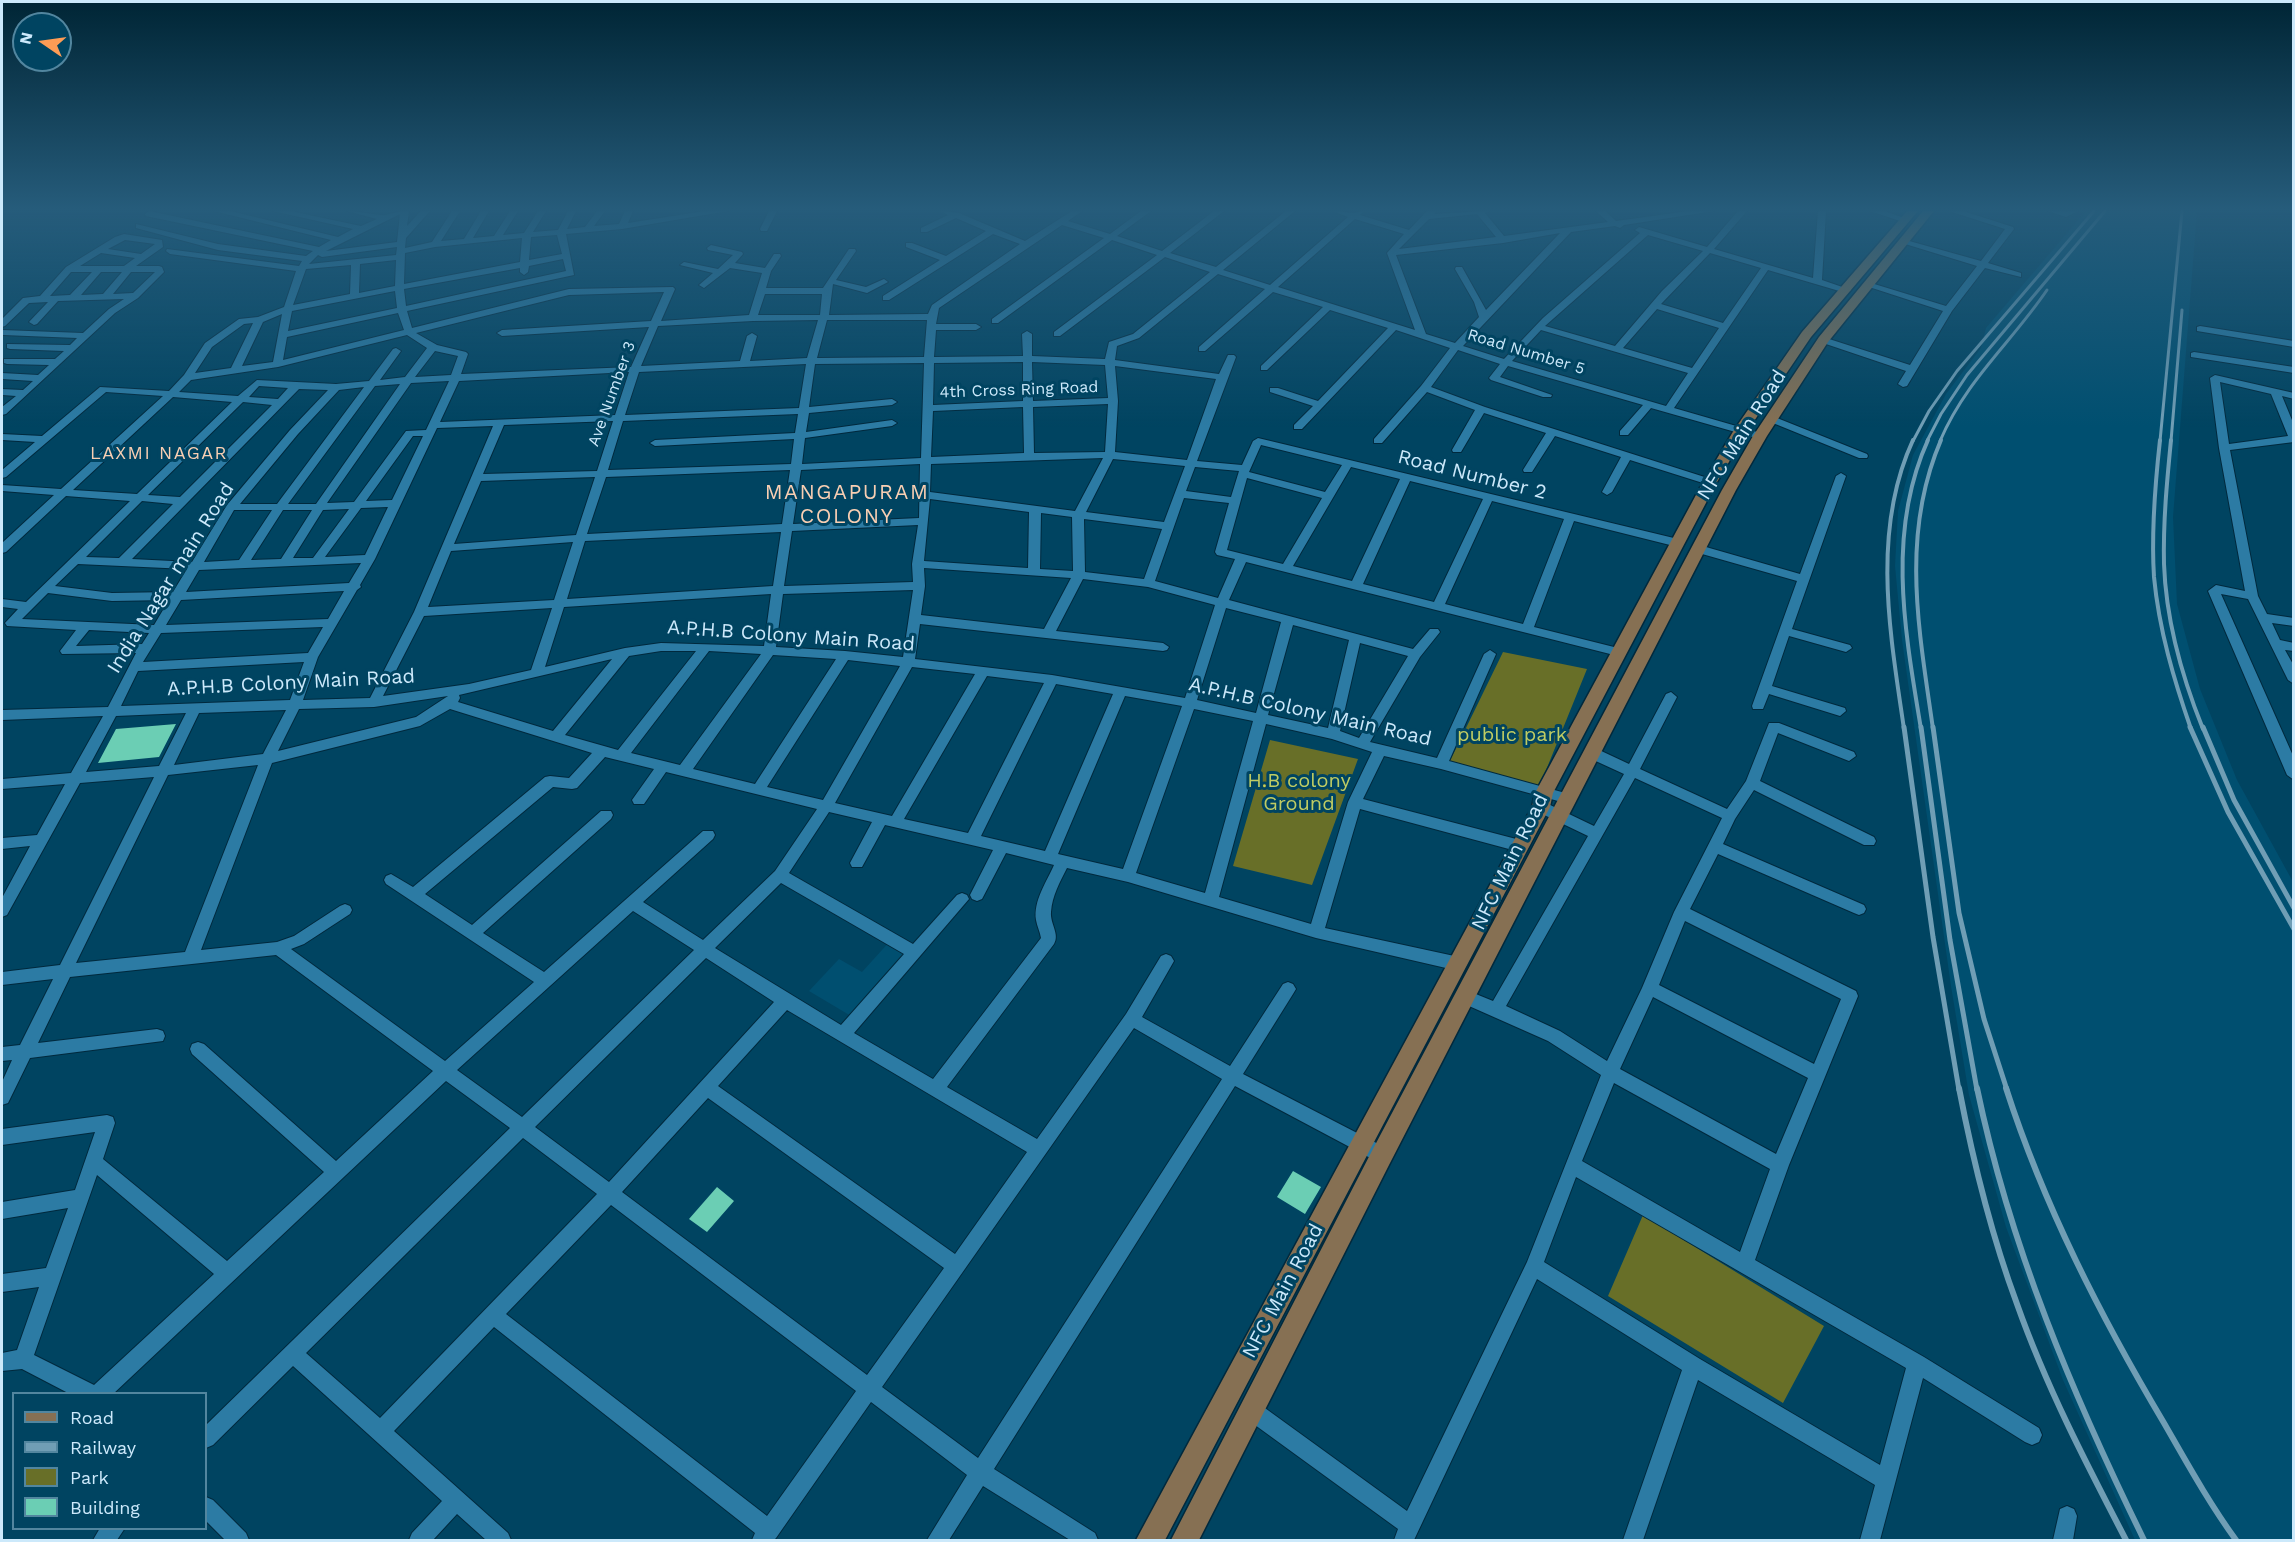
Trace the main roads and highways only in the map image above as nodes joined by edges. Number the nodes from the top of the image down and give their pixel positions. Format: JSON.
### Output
{"nodes":[{"id":1,"x":1855,"y":283,"type":"edge"},
{"id":2,"x":1869,"y":283,"type":"edge"},
{"id":3,"x":1150,"y":1540,"type":"edge"},
{"id":4,"x":1185,"y":1540,"type":"edge"}],
"edges":[{"from":1,"to":3,"type":"main road","name":"NFC Main Road"},
{"from":2,"to":4,"type":"main road","name":"NFC Main Road"}]}
